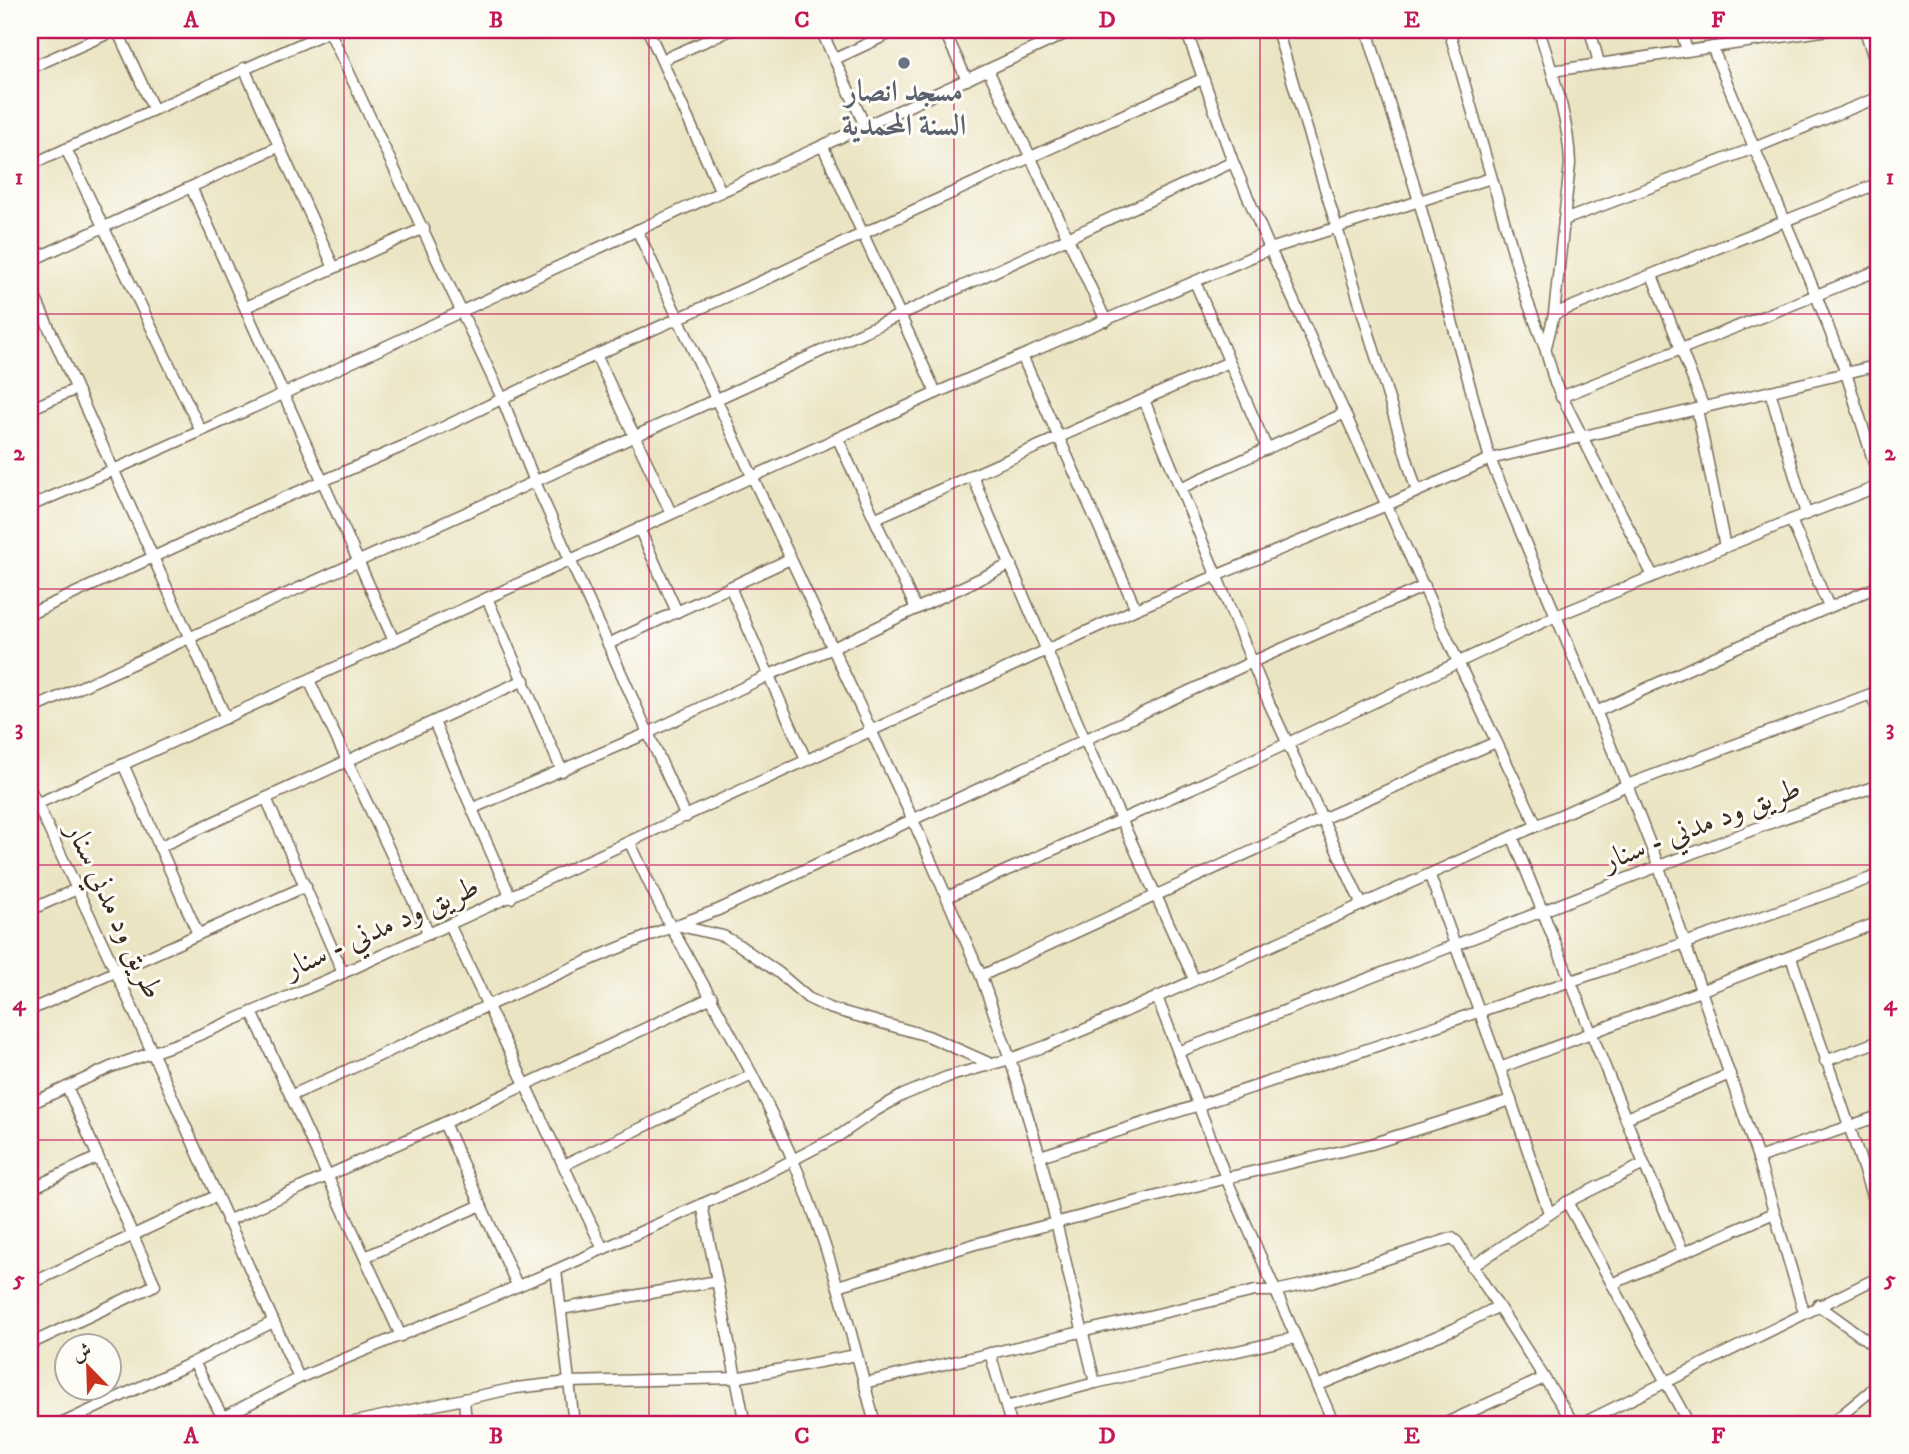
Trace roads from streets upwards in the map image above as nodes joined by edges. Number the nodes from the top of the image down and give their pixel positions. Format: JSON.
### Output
{"nodes":[{"id":1,"x":116,"y":30,"type":"edge"},
{"id":2,"x":330,"y":30,"type":"edge"},
{"id":3,"x":648,"y":30,"type":"edge"},
{"id":4,"x":731,"y":30,"type":"edge"},
{"id":5,"x":821,"y":30,"type":"edge"},
{"id":6,"x":897,"y":30,"type":"edge"},
{"id":7,"x":944,"y":30,"type":"edge"},
{"id":8,"x":1073,"y":30,"type":"edge"},
{"id":9,"x":1214,"y":30,"type":"edge"},
{"id":10,"x":1278,"y":30,"type":"edge"},
{"id":11,"x":1367,"y":30,"type":"edge"},
{"id":12,"x":1449,"y":30,"type":"edge"},
{"id":13,"x":1539,"y":30,"type":"edge"},
{"id":14,"x":1590,"y":30,"type":"edge"},
{"id":15,"x":1681,"y":30,"type":"edge"},
{"id":16,"x":1828,"y":30,"type":"edge"},
{"id":17,"x":1865,"y":30,"type":"edge"},
{"id":18,"x":1187,"y":33,"type":"edge"},
{"id":19,"x":1773,"y":34,"type":"edge"},
{"id":20,"x":1712,"y":47,"type":"junction"},
{"id":21,"x":1687,"y":51,"type":"junction"},
{"id":22,"x":835,"y":59,"type":"junction"},
{"id":23,"x":662,"y":60,"type":"junction"},
{"id":24,"x":1599,"y":63,"type":"junction"},
{"id":25,"x":1878,"y":67,"type":"edge"},
{"id":26,"x":30,"y":68,"type":"edge"},
{"id":27,"x":244,"y":68,"type":"junction"},
{"id":28,"x":988,"y":70,"type":"junction"},
{"id":29,"x":1552,"y":71,"type":"junction"},
{"id":30,"x":1202,"y":79,"type":"junction"},
{"id":31,"x":967,"y":80,"type":"junction"},
{"id":32,"x":1879,"y":97,"type":"edge"},
{"id":33,"x":153,"y":108,"type":"junction"},
{"id":34,"x":865,"y":127,"type":"junction"},
{"id":35,"x":278,"y":147,"type":"junction"},
{"id":36,"x":823,"y":147,"type":"junction"},
{"id":37,"x":1754,"y":148,"type":"junction"},
{"id":38,"x":66,"y":149,"type":"junction"},
{"id":39,"x":1031,"y":158,"type":"junction"},
{"id":40,"x":1233,"y":162,"type":"junction"},
{"id":41,"x":30,"y":165,"type":"edge"},
{"id":42,"x":1491,"y":178,"type":"junction"},
{"id":43,"x":1879,"y":183,"type":"edge"},
{"id":44,"x":191,"y":187,"type":"junction"},
{"id":45,"x":721,"y":192,"type":"junction"},
{"id":46,"x":1419,"y":201,"type":"junction"},
{"id":47,"x":1564,"y":220,"type":"junction"},
{"id":48,"x":1784,"y":221,"type":"junction"},
{"id":49,"x":103,"y":226,"type":"junction"},
{"id":50,"x":1339,"y":227,"type":"junction"},
{"id":51,"x":424,"y":228,"type":"junction"},
{"id":52,"x":637,"y":230,"type":"junction"},
{"id":53,"x":864,"y":233,"type":"junction"},
{"id":54,"x":1067,"y":238,"type":"junction"},
{"id":55,"x":1270,"y":249,"type":"junction"},
{"id":56,"x":30,"y":261,"type":"edge"},
{"id":57,"x":334,"y":268,"type":"junction"},
{"id":58,"x":1879,"y":270,"type":"edge"},
{"id":59,"x":1651,"y":275,"type":"junction"},
{"id":60,"x":1195,"y":282,"type":"junction"},
{"id":61,"x":30,"y":286,"type":"edge"},
{"id":62,"x":1816,"y":295,"type":"junction"},
{"id":63,"x":246,"y":307,"type":"junction"},
{"id":64,"x":462,"y":313,"type":"junction"},
{"id":65,"x":900,"y":314,"type":"junction"},
{"id":66,"x":1554,"y":314,"type":"junction"},
{"id":67,"x":677,"y":319,"type":"junction"},
{"id":68,"x":1106,"y":321,"type":"junction"},
{"id":69,"x":1545,"y":348,"type":"junction"},
{"id":70,"x":1681,"y":350,"type":"junction"},
{"id":71,"x":596,"y":355,"type":"junction"},
{"id":72,"x":1023,"y":358,"type":"junction"},
{"id":73,"x":1229,"y":362,"type":"junction"},
{"id":74,"x":1879,"y":365,"type":"edge"},
{"id":75,"x":1846,"y":373,"type":"junction"},
{"id":76,"x":76,"y":388,"type":"junction"},
{"id":77,"x":1770,"y":391,"type":"junction"},
{"id":78,"x":936,"y":393,"type":"junction"},
{"id":79,"x":283,"y":395,"type":"junction"},
{"id":80,"x":1561,"y":397,"type":"junction"},
{"id":81,"x":502,"y":398,"type":"junction"},
{"id":82,"x":717,"y":399,"type":"junction"},
{"id":83,"x":1144,"y":400,"type":"junction"},
{"id":84,"x":1700,"y":408,"type":"junction"},
{"id":85,"x":30,"y":409,"type":"edge"},
{"id":86,"x":1345,"y":413,"type":"junction"},
{"id":87,"x":201,"y":431,"type":"junction"},
{"id":88,"x":634,"y":436,"type":"junction"},
{"id":89,"x":1584,"y":436,"type":"junction"},
{"id":90,"x":1058,"y":438,"type":"junction"},
{"id":91,"x":838,"y":439,"type":"junction"},
{"id":92,"x":1267,"y":449,"type":"junction"},
{"id":93,"x":1490,"y":459,"type":"junction"},
{"id":94,"x":114,"y":470,"type":"junction"},
{"id":95,"x":972,"y":475,"type":"junction"},
{"id":96,"x":754,"y":476,"type":"junction"},
{"id":97,"x":1879,"y":479,"type":"edge"},
{"id":98,"x":322,"y":480,"type":"junction"},
{"id":99,"x":535,"y":482,"type":"junction"},
{"id":100,"x":1879,"y":486,"type":"edge"},
{"id":101,"x":1181,"y":488,"type":"junction"},
{"id":102,"x":1417,"y":492,"type":"junction"},
{"id":103,"x":1387,"y":505,"type":"junction"},
{"id":104,"x":30,"y":506,"type":"edge"},
{"id":105,"x":671,"y":513,"type":"junction"},
{"id":106,"x":1806,"y":514,"type":"junction"},
{"id":107,"x":876,"y":518,"type":"junction"},
{"id":108,"x":1791,"y":520,"type":"junction"},
{"id":109,"x":639,"y":528,"type":"junction"},
{"id":110,"x":1725,"y":547,"type":"junction"},
{"id":111,"x":153,"y":557,"type":"junction"},
{"id":112,"x":790,"y":559,"type":"junction"},
{"id":113,"x":359,"y":560,"type":"junction"},
{"id":114,"x":570,"y":560,"type":"junction"},
{"id":115,"x":1011,"y":564,"type":"junction"},
{"id":116,"x":1218,"y":575,"type":"junction"},
{"id":117,"x":1653,"y":576,"type":"junction"},
{"id":118,"x":1425,"y":586,"type":"junction"},
{"id":119,"x":1879,"y":586,"type":"edge"},
{"id":120,"x":730,"y":587,"type":"junction"},
{"id":121,"x":487,"y":598,"type":"junction"},
{"id":122,"x":1829,"y":607,"type":"junction"},
{"id":123,"x":916,"y":609,"type":"junction"},
{"id":124,"x":1136,"y":610,"type":"junction"},
{"id":125,"x":677,"y":612,"type":"junction"},
{"id":126,"x":30,"y":614,"type":"edge"},
{"id":127,"x":1556,"y":616,"type":"junction"},
{"id":128,"x":190,"y":637,"type":"junction"},
{"id":129,"x":394,"y":641,"type":"junction"},
{"id":130,"x":608,"y":644,"type":"junction"},
{"id":131,"x":831,"y":649,"type":"junction"},
{"id":132,"x":1049,"y":651,"type":"junction"},
{"id":133,"x":1252,"y":662,"type":"junction"},
{"id":134,"x":1458,"y":662,"type":"junction"},
{"id":135,"x":769,"y":675,"type":"junction"},
{"id":136,"x":309,"y":680,"type":"junction"},
{"id":137,"x":524,"y":680,"type":"junction"},
{"id":138,"x":1875,"y":692,"type":"edge"},
{"id":139,"x":30,"y":710,"type":"edge"},
{"id":140,"x":1596,"y":712,"type":"junction"},
{"id":141,"x":1879,"y":713,"type":"edge"},
{"id":142,"x":226,"y":718,"type":"junction"},
{"id":143,"x":434,"y":722,"type":"junction"},
{"id":144,"x":869,"y":730,"type":"junction"},
{"id":145,"x":648,"y":733,"type":"junction"},
{"id":146,"x":1086,"y":740,"type":"junction"},
{"id":147,"x":1496,"y":742,"type":"junction"},
{"id":148,"x":1288,"y":744,"type":"junction"},
{"id":149,"x":806,"y":760,"type":"junction"},
{"id":150,"x":346,"y":761,"type":"junction"},
{"id":151,"x":123,"y":764,"type":"junction"},
{"id":152,"x":562,"y":771,"type":"junction"},
{"id":153,"x":1627,"y":785,"type":"junction"},
{"id":154,"x":1879,"y":785,"type":"edge"},
{"id":155,"x":30,"y":789,"type":"edge"},
{"id":156,"x":266,"y":798,"type":"junction"},
{"id":157,"x":33,"y":805,"type":"edge"},
{"id":158,"x":473,"y":808,"type":"junction"},
{"id":159,"x":686,"y":817,"type":"junction"},
{"id":160,"x":1322,"y":819,"type":"junction"},
{"id":161,"x":912,"y":820,"type":"junction"},
{"id":162,"x":1122,"y":820,"type":"junction"},
{"id":163,"x":1537,"y":827,"type":"junction"},
{"id":164,"x":1513,"y":838,"type":"junction"},
{"id":165,"x":630,"y":843,"type":"junction"},
{"id":166,"x":159,"y":847,"type":"junction"},
{"id":167,"x":1659,"y":867,"type":"junction"},
{"id":168,"x":1879,"y":875,"type":"edge"},
{"id":169,"x":1430,"y":876,"type":"junction"},
{"id":170,"x":306,"y":886,"type":"junction"},
{"id":171,"x":77,"y":889,"type":"junction"},
{"id":172,"x":1155,"y":896,"type":"junction"},
{"id":173,"x":947,"y":897,"type":"junction"},
{"id":174,"x":512,"y":898,"type":"junction"},
{"id":175,"x":1362,"y":905,"type":"junction"},
{"id":176,"x":30,"y":910,"type":"edge"},
{"id":177,"x":1542,"y":912,"type":"junction"},
{"id":178,"x":1879,"y":922,"type":"edge"},
{"id":179,"x":450,"y":926,"type":"junction"},
{"id":180,"x":674,"y":926,"type":"junction"},
{"id":181,"x":198,"y":934,"type":"junction"},
{"id":182,"x":429,"y":934,"type":"junction"},
{"id":183,"x":1686,"y":942,"type":"junction"},
{"id":184,"x":1455,"y":946,"type":"junction"},
{"id":185,"x":1791,"y":957,"type":"junction"},
{"id":186,"x":116,"y":972,"type":"junction"},
{"id":187,"x":343,"y":973,"type":"junction"},
{"id":188,"x":981,"y":976,"type":"junction"},
{"id":189,"x":1194,"y":979,"type":"junction"},
{"id":190,"x":1569,"y":982,"type":"junction"},
{"id":191,"x":1703,"y":992,"type":"junction"},
{"id":192,"x":1157,"y":996,"type":"junction"},
{"id":193,"x":712,"y":997,"type":"junction"},
{"id":194,"x":488,"y":1004,"type":"junction"},
{"id":195,"x":30,"y":1010,"type":"edge"},
{"id":196,"x":1480,"y":1011,"type":"junction"},
{"id":197,"x":252,"y":1012,"type":"junction"},
{"id":198,"x":1591,"y":1034,"type":"junction"},
{"id":199,"x":1879,"y":1041,"type":"edge"},
{"id":200,"x":1178,"y":1052,"type":"junction"},
{"id":201,"x":153,"y":1054,"type":"junction"},
{"id":202,"x":1010,"y":1059,"type":"junction"},
{"id":203,"x":1825,"y":1061,"type":"junction"},
{"id":204,"x":989,"y":1063,"type":"junction"},
{"id":205,"x":1500,"y":1068,"type":"junction"},
{"id":206,"x":1730,"y":1074,"type":"junction"},
{"id":207,"x":752,"y":1075,"type":"junction"},
{"id":208,"x":526,"y":1084,"type":"junction"},
{"id":209,"x":67,"y":1087,"type":"junction"},
{"id":210,"x":292,"y":1095,"type":"junction"},
{"id":211,"x":1511,"y":1100,"type":"junction"},
{"id":212,"x":30,"y":1104,"type":"edge"},
{"id":213,"x":1198,"y":1106,"type":"junction"},
{"id":214,"x":1879,"y":1115,"type":"edge"},
{"id":215,"x":1626,"y":1118,"type":"junction"},
{"id":216,"x":444,"y":1123,"type":"junction"},
{"id":217,"x":1850,"y":1126,"type":"junction"},
{"id":218,"x":1040,"y":1156,"type":"junction"},
{"id":219,"x":98,"y":1157,"type":"junction"},
{"id":220,"x":1758,"y":1158,"type":"junction"},
{"id":221,"x":793,"y":1161,"type":"junction"},
{"id":222,"x":1644,"y":1164,"type":"junction"},
{"id":223,"x":564,"y":1165,"type":"junction"},
{"id":224,"x":328,"y":1176,"type":"junction"},
{"id":225,"x":1226,"y":1178,"type":"junction"},
{"id":226,"x":30,"y":1189,"type":"edge"},
{"id":227,"x":216,"y":1196,"type":"junction"},
{"id":228,"x":1567,"y":1202,"type":"junction"},
{"id":229,"x":702,"y":1204,"type":"junction"},
{"id":230,"x":481,"y":1205,"type":"junction"},
{"id":231,"x":1549,"y":1213,"type":"junction"},
{"id":232,"x":1774,"y":1213,"type":"junction"},
{"id":233,"x":1879,"y":1219,"type":"edge"},
{"id":234,"x":228,"y":1221,"type":"junction"},
{"id":235,"x":1057,"y":1223,"type":"junction"},
{"id":236,"x":134,"y":1236,"type":"junction"},
{"id":237,"x":603,"y":1249,"type":"junction"},
{"id":238,"x":1683,"y":1252,"type":"junction"},
{"id":239,"x":365,"y":1257,"type":"junction"},
{"id":240,"x":1472,"y":1267,"type":"junction"},
{"id":241,"x":556,"y":1270,"type":"junction"},
{"id":242,"x":1879,"y":1277,"type":"edge"},
{"id":243,"x":717,"y":1281,"type":"junction"},
{"id":244,"x":30,"y":1284,"type":"edge"},
{"id":245,"x":1612,"y":1284,"type":"junction"},
{"id":246,"x":517,"y":1285,"type":"junction"},
{"id":247,"x":838,"y":1286,"type":"junction"},
{"id":248,"x":1275,"y":1291,"type":"junction"},
{"id":249,"x":1818,"y":1305,"type":"junction"},
{"id":250,"x":1497,"y":1307,"type":"junction"},
{"id":251,"x":561,"y":1309,"type":"junction"},
{"id":252,"x":1804,"y":1312,"type":"junction"},
{"id":253,"x":273,"y":1322,"type":"junction"},
{"id":254,"x":1083,"y":1331,"type":"junction"},
{"id":255,"x":401,"y":1336,"type":"junction"},
{"id":256,"x":1295,"y":1338,"type":"junction"},
{"id":257,"x":30,"y":1344,"type":"edge"},
{"id":258,"x":1878,"y":1347,"type":"edge"},
{"id":259,"x":990,"y":1353,"type":"junction"},
{"id":260,"x":856,"y":1355,"type":"junction"},
{"id":261,"x":194,"y":1363,"type":"junction"},
{"id":262,"x":299,"y":1378,"type":"junction"},
{"id":263,"x":735,"y":1378,"type":"junction"},
{"id":264,"x":1544,"y":1378,"type":"junction"},
{"id":265,"x":1665,"y":1381,"type":"junction"},
{"id":266,"x":569,"y":1382,"type":"junction"},
{"id":267,"x":864,"y":1383,"type":"junction"},
{"id":268,"x":1095,"y":1383,"type":"junction"},
{"id":269,"x":1317,"y":1386,"type":"junction"},
{"id":270,"x":1875,"y":1387,"type":"edge"},
{"id":271,"x":464,"y":1399,"type":"junction"},
{"id":272,"x":1879,"y":1403,"type":"edge"},
{"id":273,"x":1006,"y":1407,"type":"junction"},
{"id":274,"x":225,"y":1421,"type":"edge"},
{"id":275,"x":61,"y":1424,"type":"edge"},
{"id":276,"x":209,"y":1424,"type":"edge"},
{"id":277,"x":345,"y":1424,"type":"edge"},
{"id":278,"x":466,"y":1424,"type":"edge"},
{"id":279,"x":574,"y":1424,"type":"edge"},
{"id":280,"x":745,"y":1424,"type":"edge"},
{"id":281,"x":875,"y":1424,"type":"edge"},
{"id":282,"x":1011,"y":1424,"type":"edge"},
{"id":283,"x":1334,"y":1424,"type":"edge"},
{"id":284,"x":1444,"y":1424,"type":"edge"},
{"id":285,"x":1574,"y":1424,"type":"edge"},
{"id":286,"x":1581,"y":1424,"type":"edge"},
{"id":287,"x":1689,"y":1424,"type":"edge"},
{"id":288,"x":1830,"y":1424,"type":"edge"}],
"edges":[{"from":1,"to":26,"type":"street"},
{"from":1,"to":33,"type":"street"},
{"from":2,"to":27,"type":"street"},
{"from":2,"to":51,"type":"street"},
{"from":3,"to":23,"type":"street"},
{"from":4,"to":23,"type":"street"},
{"from":5,"to":22,"type":"street"},
{"from":6,"to":22,"type":"street"},
{"from":7,"to":31,"type":"street"},
{"from":8,"to":28,"type":"street"},
{"from":9,"to":18,"type":"street"},
{"from":10,"to":50,"type":"street"},
{"from":11,"to":46,"type":"street"},
{"from":12,"to":42,"type":"street"},
{"from":13,"to":29,"type":"street"},
{"from":14,"to":24,"type":"street"},
{"from":15,"to":21,"type":"street"},
{"from":16,"to":19,"type":"street"},
{"from":17,"to":25,"type":"street"},
{"from":18,"to":30,"type":"street"},
{"from":19,"to":20,"type":"street"},
{"from":20,"to":21,"type":"street"},
{"from":20,"to":37,"type":"street"},
{"from":21,"to":24,"type":"street"},
{"from":22,"to":34,"type":"street"},
{"from":23,"to":45,"type":"street"},
{"from":24,"to":29,"type":"street"},
{"from":27,"to":33,"type":"street"},
{"from":27,"to":35,"type":"street"},
{"from":28,"to":31,"type":"street"},
{"from":28,"to":39,"type":"street"},
{"from":29,"to":47,"type":"street"},
{"from":30,"to":39,"type":"street"},
{"from":30,"to":40,"type":"street"},
{"from":31,"to":34,"type":"street"},
{"from":32,"to":37,"type":"street"},
{"from":33,"to":38,"type":"street"},
{"from":34,"to":36,"type":"street"},
{"from":35,"to":44,"type":"street"},
{"from":35,"to":57,"type":"street"},
{"from":36,"to":45,"type":"street"},
{"from":36,"to":53,"type":"street"},
{"from":37,"to":47,"type":"street"},
{"from":37,"to":48,"type":"street"},
{"from":38,"to":41,"type":"street"},
{"from":38,"to":49,"type":"street"},
{"from":39,"to":53,"type":"street"},
{"from":39,"to":54,"type":"street"},
{"from":40,"to":54,"type":"street"},
{"from":40,"to":55,"type":"street"},
{"from":42,"to":46,"type":"street"},
{"from":42,"to":69,"type":"street"},
{"from":43,"to":48,"type":"street"},
{"from":44,"to":49,"type":"street"},
{"from":44,"to":63,"type":"street"},
{"from":45,"to":52,"type":"street"},
{"from":46,"to":50,"type":"street"},
{"from":46,"to":93,"type":"street"},
{"from":47,"to":66,"type":"street"},
{"from":48,"to":59,"type":"street"},
{"from":48,"to":62,"type":"street"},
{"from":49,"to":56,"type":"street"},
{"from":49,"to":87,"type":"street"},
{"from":50,"to":55,"type":"street"},
{"from":50,"to":102,"type":"street"},
{"from":51,"to":57,"type":"street"},
{"from":51,"to":64,"type":"street"},
{"from":52,"to":64,"type":"street"},
{"from":52,"to":67,"type":"street"},
{"from":53,"to":65,"type":"street"},
{"from":53,"to":67,"type":"street"},
{"from":54,"to":65,"type":"street"},
{"from":54,"to":68,"type":"street"},
{"from":55,"to":60,"type":"street"},
{"from":55,"to":86,"type":"street"},
{"from":57,"to":63,"type":"street"},
{"from":58,"to":62,"type":"street"},
{"from":59,"to":66,"type":"street"},
{"from":59,"to":70,"type":"street"},
{"from":60,"to":68,"type":"street"},
{"from":60,"to":73,"type":"street"},
{"from":61,"to":76,"type":"street"},
{"from":62,"to":70,"type":"street"},
{"from":62,"to":75,"type":"street"},
{"from":63,"to":79,"type":"street"},
{"from":64,"to":79,"type":"street"},
{"from":64,"to":81,"type":"street"},
{"from":65,"to":78,"type":"street"},
{"from":65,"to":82,"type":"street"},
{"from":66,"to":69,"type":"street"},
{"from":67,"to":71,"type":"street"},
{"from":67,"to":82,"type":"street"},
{"from":68,"to":72,"type":"street"},
{"from":69,"to":80,"type":"street"},
{"from":70,"to":80,"type":"street"},
{"from":70,"to":84,"type":"street"},
{"from":71,"to":81,"type":"street"},
{"from":71,"to":88,"type":"street"},
{"from":72,"to":78,"type":"street"},
{"from":72,"to":90,"type":"street"},
{"from":73,"to":83,"type":"street"},
{"from":73,"to":92,"type":"street"},
{"from":74,"to":75,"type":"street","name":"طريق ود مدني - سنار"},
{"from":75,"to":77,"type":"street","name":"طريق ود مدني - سنار"},
{"from":75,"to":97,"type":"street"},
{"from":76,"to":85,"type":"street"},
{"from":76,"to":94,"type":"street"},
{"from":77,"to":84,"type":"street","name":"طريق ود مدني - سنار"},
{"from":77,"to":106,"type":"street"},
{"from":78,"to":91,"type":"street"},
{"from":79,"to":87,"type":"street"},
{"from":79,"to":98,"type":"street"},
{"from":80,"to":89,"type":"street"},
{"from":81,"to":98,"type":"street"},
{"from":81,"to":99,"type":"street"},
{"from":82,"to":88,"type":"street"},
{"from":82,"to":96,"type":"street"},
{"from":83,"to":90,"type":"street"},
{"from":83,"to":101,"type":"street"},
{"from":84,"to":89,"type":"street","name":"طريق ود مدني - سنار"},
{"from":84,"to":110,"type":"street"},
{"from":86,"to":92,"type":"street"},
{"from":86,"to":103,"type":"street"},
{"from":87,"to":94,"type":"street"},
{"from":88,"to":99,"type":"street"},
{"from":88,"to":105,"type":"street"},
{"from":89,"to":93,"type":"street","name":"طريق ود مدني - سنار"},
{"from":89,"to":117,"type":"street"},
{"from":90,"to":95,"type":"street"},
{"from":90,"to":124,"type":"street"},
{"from":91,"to":96,"type":"street"},
{"from":91,"to":107,"type":"street"},
{"from":92,"to":101,"type":"street"},
{"from":93,"to":102,"type":"street","name":"طريق ود مدني - سنار"},
{"from":93,"to":127,"type":"street"},
{"from":94,"to":104,"type":"street"},
{"from":94,"to":111,"type":"street"},
{"from":95,"to":107,"type":"street"},
{"from":95,"to":115,"type":"street"},
{"from":96,"to":105,"type":"street"},
{"from":96,"to":112,"type":"street"},
{"from":98,"to":111,"type":"street"},
{"from":98,"to":113,"type":"street"},
{"from":99,"to":113,"type":"street"},
{"from":99,"to":114,"type":"street"},
{"from":100,"to":106,"type":"street"},
{"from":101,"to":116,"type":"street"},
{"from":102,"to":103,"type":"street","name":"طريق ود مدني - سنار"},
{"from":103,"to":116,"type":"street","name":"طريق ود مدني - سنار"},
{"from":103,"to":118,"type":"street"},
{"from":105,"to":109,"type":"street"},
{"from":106,"to":108,"type":"street"},
{"from":107,"to":123,"type":"street"},
{"from":108,"to":110,"type":"street"},
{"from":108,"to":122,"type":"street"},
{"from":109,"to":114,"type":"street"},
{"from":109,"to":125,"type":"street"},
{"from":110,"to":117,"type":"street"},
{"from":111,"to":126,"type":"street"},
{"from":111,"to":128,"type":"street"},
{"from":112,"to":120,"type":"street"},
{"from":112,"to":131,"type":"street"},
{"from":113,"to":128,"type":"street"},
{"from":113,"to":129,"type":"street"},
{"from":114,"to":121,"type":"street"},
{"from":114,"to":130,"type":"street"},
{"from":115,"to":123,"type":"street"},
{"from":115,"to":132,"type":"street"},
{"from":116,"to":124,"type":"street","name":"طريق ود مدني - سنار"},
{"from":116,"to":133,"type":"street"},
{"from":117,"to":127,"type":"street"},
{"from":118,"to":133,"type":"street"},
{"from":118,"to":134,"type":"street"},
{"from":119,"to":122,"type":"street"},
{"from":120,"to":125,"type":"street"},
{"from":120,"to":135,"type":"street"},
{"from":121,"to":129,"type":"street"},
{"from":121,"to":137,"type":"street"},
{"from":122,"to":140,"type":"street"},
{"from":123,"to":131,"type":"street"},
{"from":124,"to":132,"type":"street","name":"طريق ود مدني - سنار"},
{"from":125,"to":130,"type":"street"},
{"from":127,"to":134,"type":"street"},
{"from":127,"to":140,"type":"street"},
{"from":128,"to":139,"type":"street"},
{"from":128,"to":142,"type":"street"},
{"from":129,"to":136,"type":"street"},
{"from":130,"to":145,"type":"street"},
{"from":131,"to":135,"type":"street"},
{"from":131,"to":144,"type":"street"},
{"from":132,"to":144,"type":"street","name":"طريق ود مدني - سنار"},
{"from":132,"to":146,"type":"street"},
{"from":133,"to":146,"type":"street"},
{"from":133,"to":148,"type":"street"},
{"from":134,"to":147,"type":"street"},
{"from":134,"to":148,"type":"street"},
{"from":135,"to":145,"type":"street"},
{"from":135,"to":149,"type":"street"},
{"from":136,"to":142,"type":"street"},
{"from":136,"to":150,"type":"street"},
{"from":137,"to":143,"type":"street"},
{"from":137,"to":152,"type":"street"},
{"from":138,"to":141,"type":"street","name":"طريق ود مدني - سنار"},
{"from":138,"to":153,"type":"street","name":"طريق ود مدني - سنار"},
{"from":140,"to":153,"type":"street"},
{"from":142,"to":151,"type":"street"},
{"from":143,"to":150,"type":"street"},
{"from":143,"to":158,"type":"street"},
{"from":144,"to":149,"type":"street","name":"طريق ود مدني - سنار"},
{"from":144,"to":161,"type":"street"},
{"from":145,"to":152,"type":"street"},
{"from":145,"to":159,"type":"street"},
{"from":146,"to":161,"type":"street"},
{"from":146,"to":162,"type":"street"},
{"from":147,"to":160,"type":"street"},
{"from":147,"to":163,"type":"street"},
{"from":148,"to":160,"type":"street"},
{"from":148,"to":162,"type":"street"},
{"from":149,"to":159,"type":"street","name":"طريق ود مدني - سنار"},
{"from":150,"to":156,"type":"street"},
{"from":150,"to":182,"type":"street"},
{"from":151,"to":157,"type":"street"},
{"from":151,"to":166,"type":"street"},
{"from":152,"to":158,"type":"street"},
{"from":153,"to":163,"type":"street","name":"طريق ود مدني - سنار"},
{"from":153,"to":167,"type":"street"},
{"from":154,"to":167,"type":"street","name":"طريق ود مدني - سنار"},
{"from":155,"to":157,"type":"street","name":"طريق ود مدني سنار"},
{"from":156,"to":166,"type":"street"},
{"from":156,"to":170,"type":"street"},
{"from":157,"to":171,"type":"street","name":"طريق ود مدني سنار"},
{"from":158,"to":174,"type":"street"},
{"from":159,"to":165,"type":"street","name":"طريق ود مدني - سنار"},
{"from":160,"to":172,"type":"street"},
{"from":160,"to":175,"type":"street"},
{"from":161,"to":173,"type":"street"},
{"from":161,"to":180,"type":"street"},
{"from":162,"to":172,"type":"street"},
{"from":162,"to":173,"type":"street"},
{"from":163,"to":164,"type":"street","name":"طريق ود مدني - سنار"},
{"from":164,"to":169,"type":"street","name":"طريق ود مدني - سنار"},
{"from":164,"to":177,"type":"street"},
{"from":165,"to":174,"type":"street","name":"طريق ود مدني - سنار"},
{"from":165,"to":180,"type":"street"},
{"from":166,"to":181,"type":"street"},
{"from":167,"to":177,"type":"street","name":"طريق ود مدني - سنار"},
{"from":167,"to":183,"type":"street"},
{"from":168,"to":183,"type":"street"},
{"from":169,"to":175,"type":"street","name":"طريق ود مدني - سنار"},
{"from":169,"to":184,"type":"street"},
{"from":170,"to":181,"type":"street"},
{"from":170,"to":187,"type":"street"},
{"from":171,"to":176,"type":"street"},
{"from":171,"to":186,"type":"street","name":"طريق ود مدني سنار"},
{"from":172,"to":188,"type":"street"},
{"from":172,"to":189,"type":"street"},
{"from":173,"to":188,"type":"street"},
{"from":174,"to":179,"type":"street","name":"طريق ود مدني - سنار"},
{"from":175,"to":189,"type":"street","name":"طريق ود مدني - سنار"},
{"from":177,"to":184,"type":"street","name":"طريق ود مدني - سنار"},
{"from":177,"to":190,"type":"street"},
{"from":178,"to":185,"type":"street"},
{"from":179,"to":182,"type":"street","name":"طريق ود مدني - سنار"},
{"from":179,"to":194,"type":"street"},
{"from":180,"to":193,"type":"street"},
{"from":180,"to":194,"type":"street"},
{"from":180,"to":204,"type":"street"},
{"from":181,"to":186,"type":"street"},
{"from":182,"to":187,"type":"street","name":"طريق ود مدني - سنار"},
{"from":183,"to":190,"type":"street"},
{"from":183,"to":191,"type":"street"},
{"from":184,"to":196,"type":"street"},
{"from":184,"to":200,"type":"street","name":"طريق ود مدني - سنار"},
{"from":185,"to":191,"type":"street"},
{"from":185,"to":203,"type":"street"},
{"from":186,"to":195,"type":"street"},
{"from":186,"to":201,"type":"street","name":"طريق ود مدني سنار"},
{"from":187,"to":197,"type":"street","name":"طريق ود مدني - سنار"},
{"from":188,"to":202,"type":"street"},
{"from":189,"to":192,"type":"street","name":"طريق ود مدني - سنار"},
{"from":190,"to":196,"type":"street"},
{"from":190,"to":198,"type":"street"},
{"from":191,"to":198,"type":"street"},
{"from":191,"to":206,"type":"street"},
{"from":192,"to":200,"type":"street"},
{"from":192,"to":202,"type":"street","name":"طريق ود مدني - سنار"},
{"from":193,"to":207,"type":"street"},
{"from":193,"to":208,"type":"street"},
{"from":194,"to":208,"type":"street"},
{"from":194,"to":210,"type":"street"},
{"from":196,"to":205,"type":"street"},
{"from":196,"to":213,"type":"street"},
{"from":197,"to":201,"type":"street","name":"طريق ود مدني - سنار"},
{"from":197,"to":210,"type":"street"},
{"from":198,"to":205,"type":"street"},
{"from":198,"to":215,"type":"street"},
{"from":199,"to":203,"type":"street"},
{"from":200,"to":213,"type":"street"},
{"from":201,"to":209,"type":"street","name":"طريق ود مدني - سنار"},
{"from":201,"to":227,"type":"street","name":"طريق ود مدني سنار"},
{"from":202,"to":204,"type":"street","name":"طريق ود مدني - سنار"},
{"from":202,"to":218,"type":"street"},
{"from":203,"to":217,"type":"street"},
{"from":204,"to":221,"type":"street","name":"طريق ود مدني - سنار"},
{"from":205,"to":211,"type":"street"},
{"from":206,"to":215,"type":"street"},
{"from":206,"to":220,"type":"street"},
{"from":207,"to":221,"type":"street"},
{"from":207,"to":223,"type":"street"},
{"from":208,"to":216,"type":"street"},
{"from":208,"to":223,"type":"street"},
{"from":209,"to":212,"type":"street","name":"طريق ود مدني - سنار"},
{"from":209,"to":219,"type":"street"},
{"from":210,"to":224,"type":"street"},
{"from":211,"to":225,"type":"street"},
{"from":211,"to":231,"type":"street"},
{"from":213,"to":218,"type":"street"},
{"from":213,"to":225,"type":"street"},
{"from":214,"to":217,"type":"street"},
{"from":215,"to":222,"type":"street"},
{"from":216,"to":224,"type":"street"},
{"from":216,"to":230,"type":"street"},
{"from":217,"to":220,"type":"street"},
{"from":217,"to":233,"type":"street"},
{"from":218,"to":235,"type":"street"},
{"from":219,"to":226,"type":"street"},
{"from":219,"to":236,"type":"street"},
{"from":220,"to":232,"type":"street"},
{"from":221,"to":229,"type":"street","name":"طريق ود مدني - سنار"},
{"from":221,"to":247,"type":"street"},
{"from":222,"to":228,"type":"street"},
{"from":222,"to":238,"type":"street"},
{"from":223,"to":237,"type":"street"},
{"from":224,"to":234,"type":"street"},
{"from":224,"to":239,"type":"street"},
{"from":225,"to":235,"type":"street"},
{"from":225,"to":248,"type":"street"},
{"from":227,"to":234,"type":"street","name":"طريق ود مدني سنار"},
{"from":227,"to":236,"type":"street"},
{"from":228,"to":231,"type":"street"},
{"from":228,"to":245,"type":"street"},
{"from":229,"to":237,"type":"street","name":"طريق ود مدني - سنار"},
{"from":229,"to":243,"type":"street"},
{"from":230,"to":239,"type":"street"},
{"from":230,"to":246,"type":"street"},
{"from":231,"to":240,"type":"street"},
{"from":232,"to":238,"type":"street"},
{"from":232,"to":252,"type":"street"},
{"from":234,"to":253,"type":"street","name":"طريق ود مدني سنار"},
{"from":235,"to":247,"type":"street"},
{"from":235,"to":254,"type":"street"},
{"from":236,"to":244,"type":"street"},
{"from":236,"to":257,"type":"street"},
{"from":237,"to":241,"type":"street","name":"طريق ود مدني - سنار"},
{"from":238,"to":245,"type":"street"},
{"from":239,"to":255,"type":"street"},
{"from":240,"to":248,"type":"street"},
{"from":240,"to":250,"type":"street"},
{"from":241,"to":246,"type":"street","name":"طريق ود مدني - سنار"},
{"from":241,"to":251,"type":"street"},
{"from":242,"to":249,"type":"street"},
{"from":243,"to":251,"type":"street"},
{"from":243,"to":263,"type":"street"},
{"from":245,"to":265,"type":"street"},
{"from":246,"to":255,"type":"street","name":"طريق ود مدني - سنار"},
{"from":247,"to":260,"type":"street"},
{"from":248,"to":254,"type":"street"},
{"from":248,"to":256,"type":"street"},
{"from":249,"to":252,"type":"street"},
{"from":249,"to":258,"type":"street"},
{"from":250,"to":264,"type":"street"},
{"from":250,"to":269,"type":"street"},
{"from":251,"to":266,"type":"street"},
{"from":252,"to":265,"type":"street"},
{"from":253,"to":261,"type":"street"},
{"from":253,"to":262,"type":"street","name":"طريق ود مدني سنار"},
{"from":254,"to":259,"type":"street"},
{"from":254,"to":268,"type":"street"},
{"from":255,"to":262,"type":"street","name":"طريق ود مدني - سنار"},
{"from":256,"to":268,"type":"street"},
{"from":256,"to":269,"type":"street"},
{"from":259,"to":267,"type":"street"},
{"from":259,"to":273,"type":"street"},
{"from":260,"to":263,"type":"street"},
{"from":260,"to":267,"type":"street"},
{"from":261,"to":274,"type":"street"},
{"from":261,"to":275,"type":"street"},
{"from":262,"to":274,"type":"street","name":"طريق ود مدني - سنار"},
{"from":263,"to":266,"type":"street"},
{"from":263,"to":280,"type":"street"},
{"from":264,"to":284,"type":"street"},
{"from":264,"to":285,"type":"street"},
{"from":265,"to":286,"type":"street"},
{"from":265,"to":287,"type":"street"},
{"from":266,"to":271,"type":"street"},
{"from":266,"to":279,"type":"street"},
{"from":267,"to":281,"type":"street"},
{"from":268,"to":273,"type":"street"},
{"from":269,"to":283,"type":"street"},
{"from":270,"to":272,"type":"street"},
{"from":270,"to":288,"type":"street"},
{"from":271,"to":277,"type":"street"},
{"from":271,"to":278,"type":"street"},
{"from":273,"to":282,"type":"street"},
{"from":274,"to":276,"type":"street","name":"طريق ود مدني - سنار"}]}
